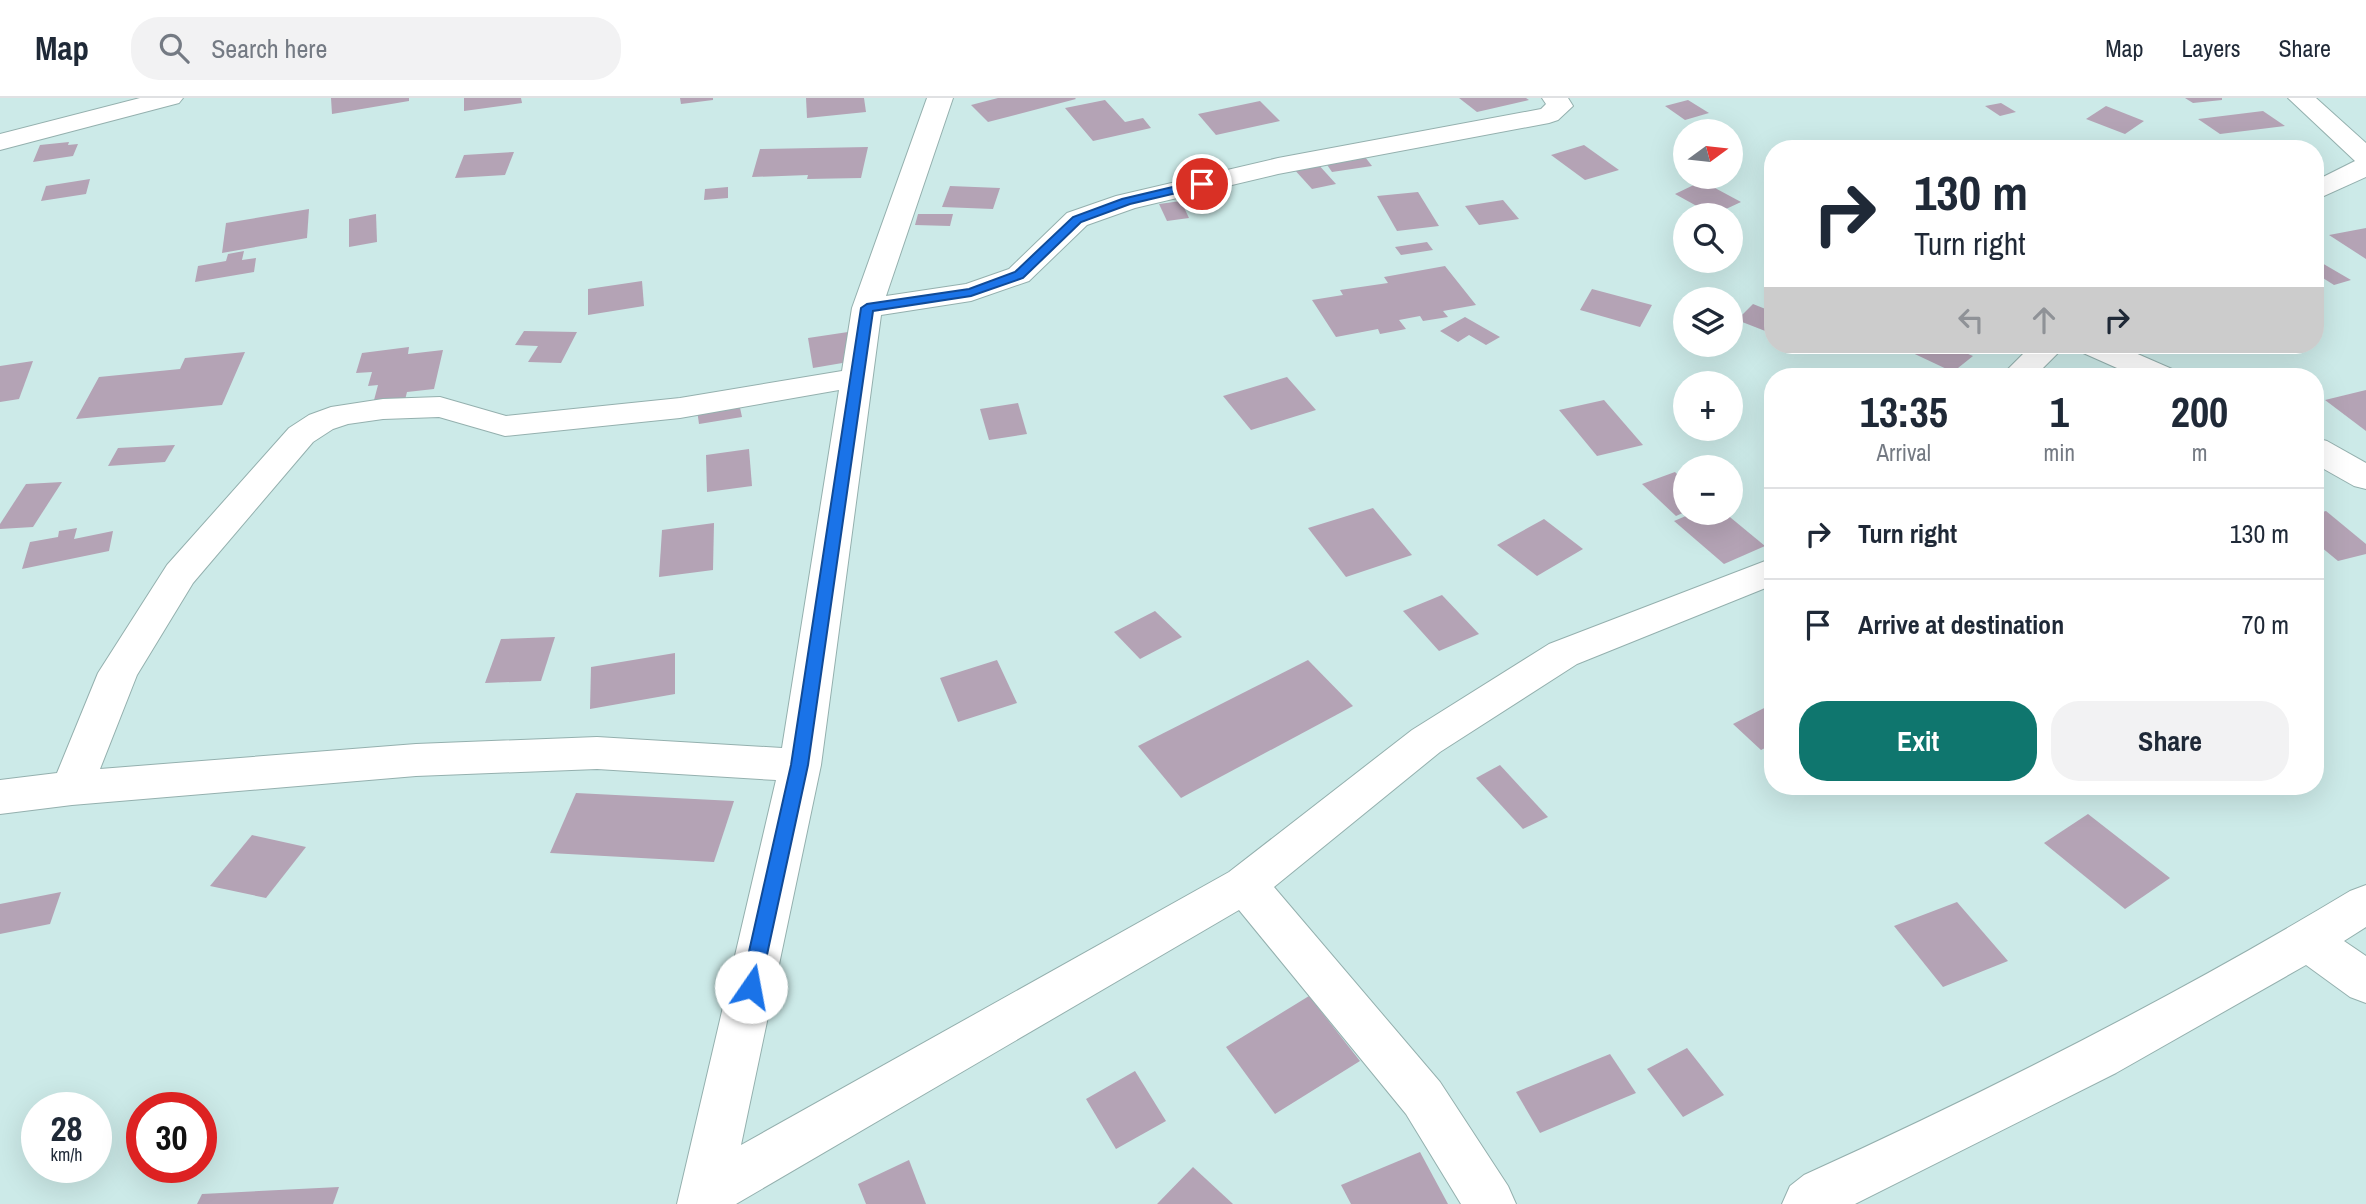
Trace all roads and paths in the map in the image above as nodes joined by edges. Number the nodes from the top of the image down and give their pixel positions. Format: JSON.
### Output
{"nodes":[{"id":1,"x":170,"y":98,"type":"edge"},
{"id":2,"x":941,"y":98,"type":"edge"},
{"id":3,"x":1555,"y":98,"type":"edge"},
{"id":4,"x":2301,"y":98,"type":"edge"},
{"id":5,"x":0,"y":142,"type":"edge"},
{"id":6,"x":2366,"y":158,"type":"edge"},
{"id":7,"x":2366,"y":166,"type":"edge"},
{"id":8,"x":2324,"y":187,"type":"edge"},
{"id":9,"x":867,"y":308,"type":"junction"},
{"id":10,"x":2040,"y":354,"type":"edge"},
{"id":11,"x":2112,"y":354,"type":"edge"},
{"id":12,"x":2026,"y":368,"type":"edge"},
{"id":13,"x":2143,"y":368,"type":"edge"},
{"id":14,"x":855,"y":378,"type":"junction"},
{"id":15,"x":2324,"y":454,"type":"edge"},
{"id":16,"x":2366,"y":478,"type":"edge"},
{"id":17,"x":1764,"y":575,"type":"edge"},
{"id":18,"x":800,"y":765,"type":"junction"},
{"id":19,"x":72,"y":788,"type":"junction"},
{"id":20,"x":0,"y":797,"type":"edge"},
{"id":21,"x":1245,"y":885,"type":"junction"},
{"id":22,"x":2366,"y":904,"type":"edge"},
{"id":23,"x":2308,"y":941,"type":"junction"},
{"id":24,"x":2366,"y":982,"type":"edge"},
{"id":25,"x":704,"y":1198,"type":"edge"},
{"id":26,"x":1490,"y":1204,"type":"edge"},
{"id":27,"x":1808,"y":1204,"type":"edge"}],
"edges":[{"from":1,"to":5,"type":"street"},
{"from":2,"to":9,"type":"street"},
{"from":3,"to":9,"type":"street"},
{"from":4,"to":6,"type":"street"},
{"from":7,"to":8,"type":"street"},
{"from":9,"to":14,"type":"street"},
{"from":10,"to":12,"type":"street"},
{"from":11,"to":13,"type":"street"},
{"from":14,"to":18,"type":"street"},
{"from":14,"to":19,"type":"street"},
{"from":15,"to":16,"type":"street"},
{"from":17,"to":21,"type":"street"},
{"from":18,"to":19,"type":"street"},
{"from":18,"to":25,"type":"street"},
{"from":19,"to":20,"type":"street"},
{"from":21,"to":25,"type":"street"},
{"from":21,"to":26,"type":"street"},
{"from":22,"to":23,"type":"street"},
{"from":23,"to":24,"type":"street"},
{"from":23,"to":27,"type":"street"}]}
